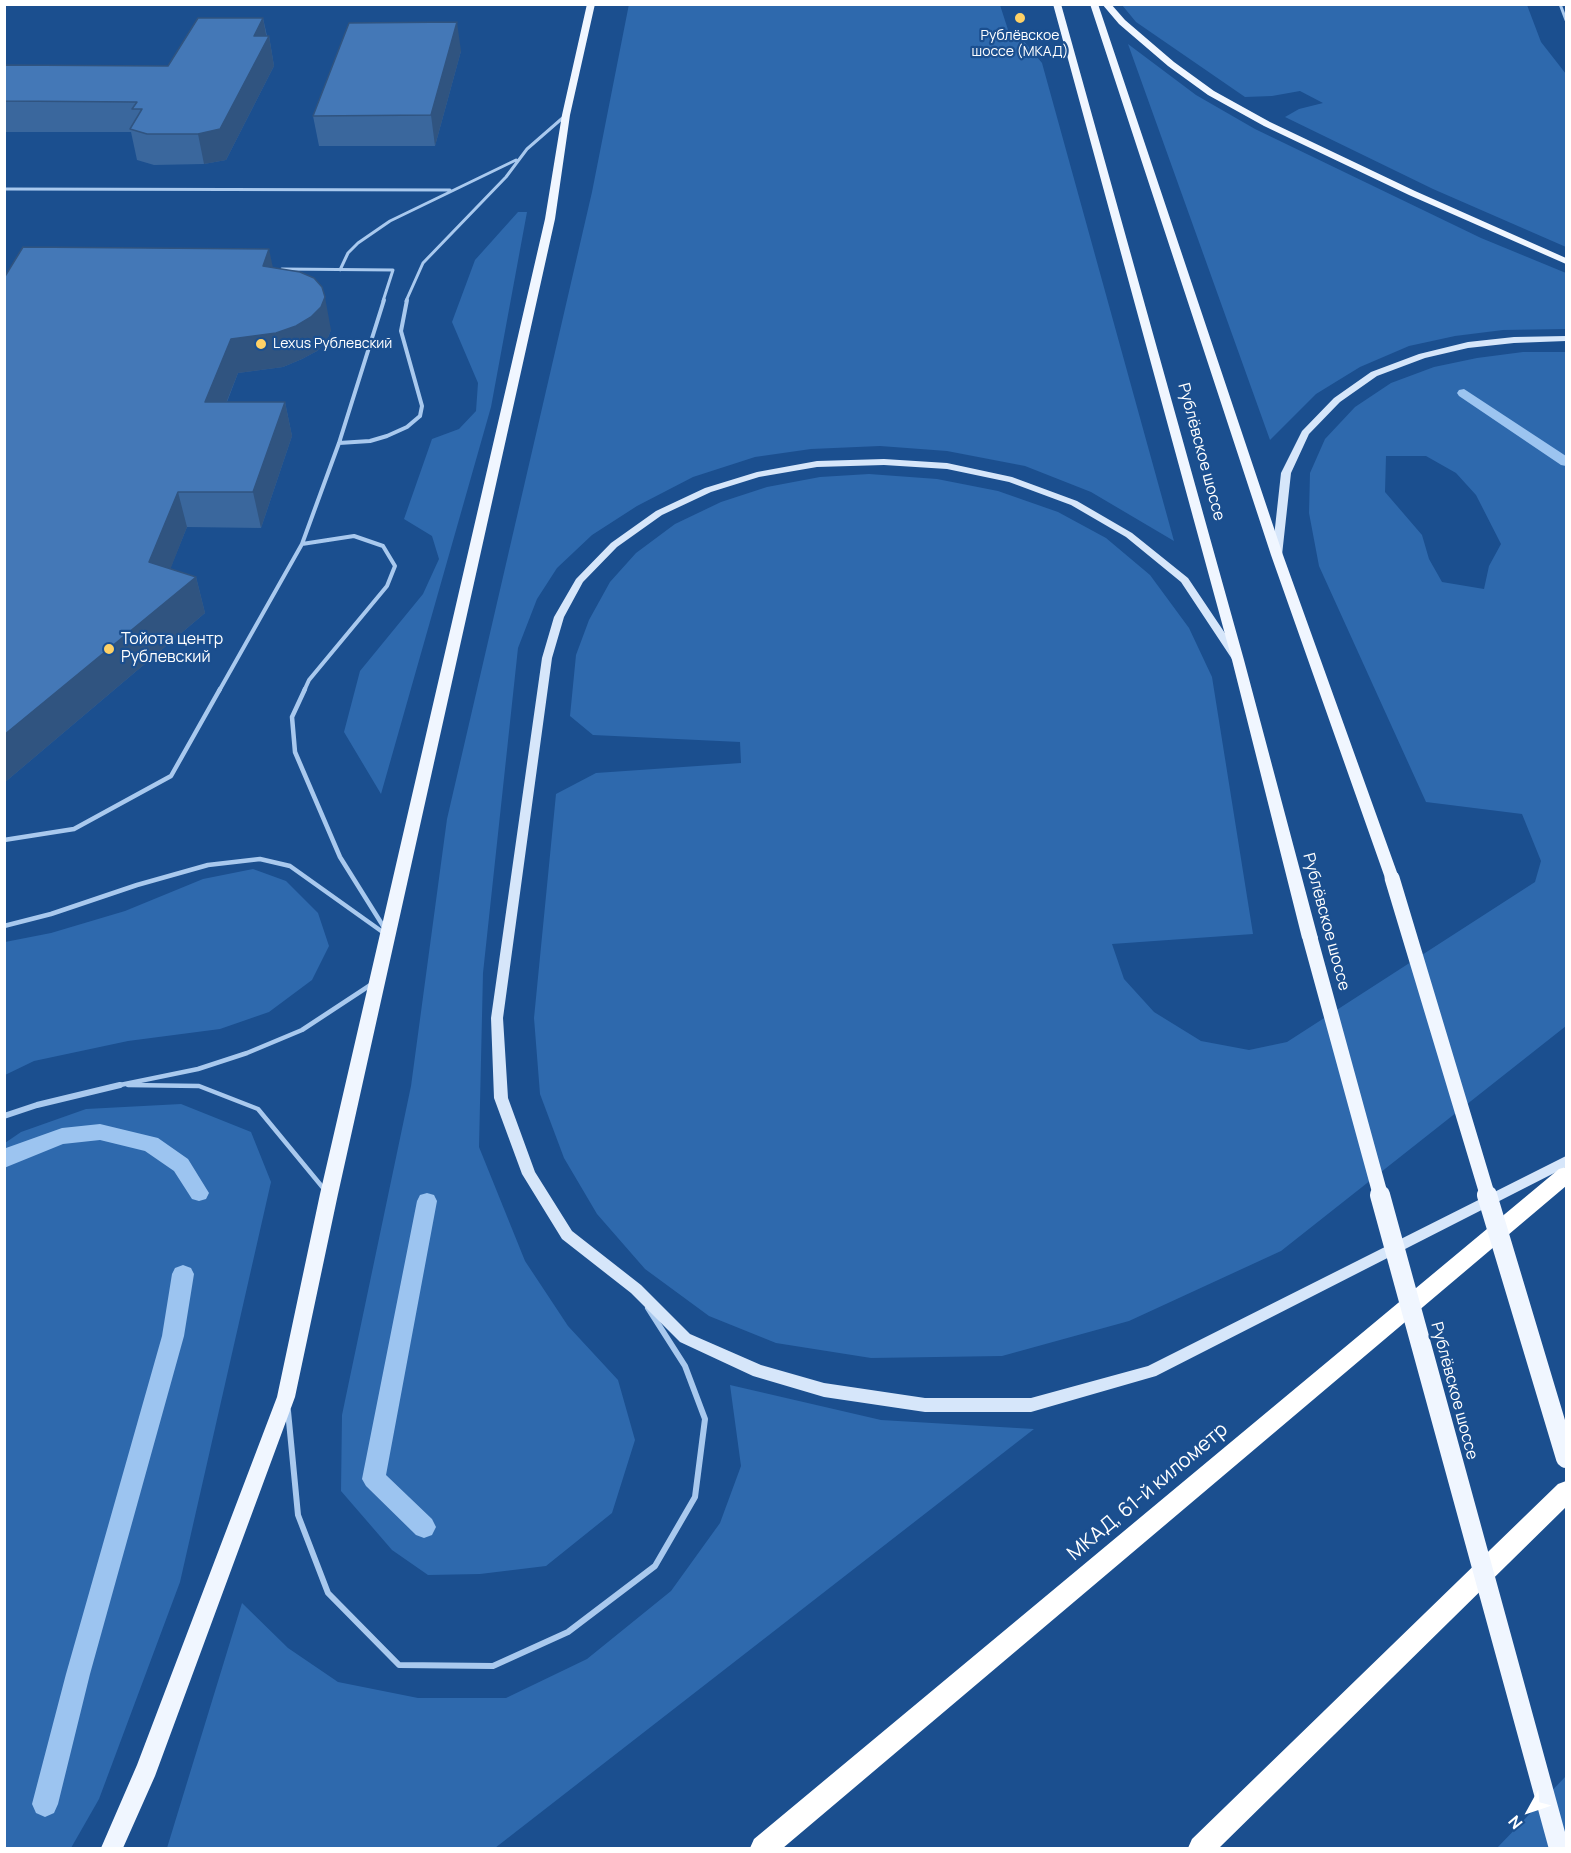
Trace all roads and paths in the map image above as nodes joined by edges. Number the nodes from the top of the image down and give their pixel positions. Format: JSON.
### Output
{"nodes":[{"id":1,"x":591,"y":4,"type":"edge"},
{"id":2,"x":1057,"y":4,"type":"edge"},
{"id":3,"x":1094,"y":4,"type":"edge"},
{"id":4,"x":1106,"y":4,"type":"edge"},
{"id":5,"x":1560,"y":4,"type":"edge"},
{"id":6,"x":1566,"y":20,"type":"edge"},
{"id":7,"x":566,"y":115,"type":"junction"},
{"id":8,"x":518,"y":159,"type":"junction"},
{"id":9,"x":4,"y":189,"type":"edge"},
{"id":10,"x":450,"y":190,"type":"junction"},
{"id":11,"x":1566,"y":261,"type":"edge"},
{"id":12,"x":271,"y":269,"type":"edge"},
{"id":13,"x":340,"y":270,"type":"junction"},
{"id":14,"x":1566,"y":339,"type":"edge"},
{"id":15,"x":339,"y":443,"type":"junction"},
{"id":16,"x":302,"y":544,"type":"junction"},
{"id":17,"x":1277,"y":555,"type":"junction"},
{"id":18,"x":1238,"y":660,"type":"junction"},
{"id":19,"x":4,"y":840,"type":"edge"},
{"id":20,"x":4,"y":926,"type":"edge"},
{"id":21,"x":389,"y":937,"type":"junction"},
{"id":22,"x":380,"y":979,"type":"junction"},
{"id":23,"x":120,"y":1085,"type":"junction"},
{"id":24,"x":4,"y":1116,"type":"edge"},
{"id":25,"x":1566,"y":1161,"type":"edge"},
{"id":26,"x":1566,"y":1175,"type":"edge"},
{"id":27,"x":329,"y":1194,"type":"junction"},
{"id":28,"x":636,"y":1289,"type":"junction"},
{"id":29,"x":286,"y":1397,"type":"junction"},
{"id":30,"x":1566,"y":1458,"type":"edge"},
{"id":31,"x":1566,"y":1492,"type":"edge"},
{"id":32,"x":112,"y":1848,"type":"edge"},
{"id":33,"x":763,"y":1848,"type":"edge"},
{"id":34,"x":1201,"y":1848,"type":"edge"},
{"id":35,"x":1559,"y":1848,"type":"edge"}],
"edges":[{"from":1,"to":7,"type":"main road"},
{"from":2,"to":18,"type":"main road","name":"Рублёвское шоссе"},
{"from":3,"to":17,"type":"main road"},
{"from":4,"to":11,"type":"main road"},
{"from":5,"to":6,"type":"lane"},
{"from":7,"to":8,"type":"lane"},
{"from":7,"to":21,"type":"main road"},
{"from":8,"to":10,"type":"lane"},
{"from":8,"to":15,"type":"lane"},
{"from":9,"to":10,"type":"lane"},
{"from":10,"to":13,"type":"lane"},
{"from":12,"to":13,"type":"lane"},
{"from":13,"to":15,"type":"lane"},
{"from":14,"to":17,"type":"street"},
{"from":15,"to":16,"type":"lane"},
{"from":16,"to":19,"type":"lane"},
{"from":16,"to":21,"type":"lane"},
{"from":17,"to":30,"type":"main road","bridge":true},
{"from":18,"to":28,"type":"street"},
{"from":18,"to":35,"type":"main road","name":"Рублёвское шоссе","bridge":true},
{"from":20,"to":21,"type":"lane"},
{"from":21,"to":22,"type":"main road"},
{"from":22,"to":23,"type":"lane"},
{"from":22,"to":27,"type":"main road"},
{"from":23,"to":24,"type":"street"},
{"from":23,"to":27,"type":"lane"},
{"from":25,"to":28,"type":"street"},
{"from":26,"to":33,"type":"highway","name":"МКАД, 61-й километр"},
{"from":27,"to":29,"type":"main road"},
{"from":28,"to":29,"type":"lane"},
{"from":29,"to":32,"type":"main road"},
{"from":31,"to":34,"type":"highway"}]}
